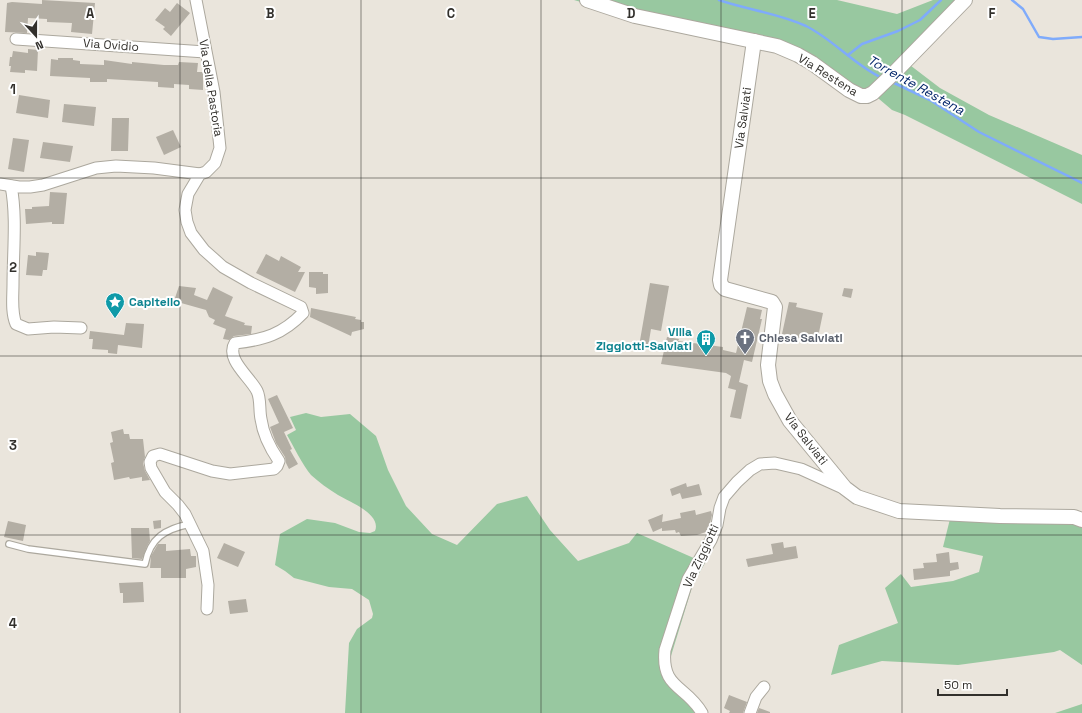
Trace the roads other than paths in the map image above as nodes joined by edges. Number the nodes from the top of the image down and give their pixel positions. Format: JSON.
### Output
{"nodes":[{"id":1,"x":196,"y":0,"type":"edge"},
{"id":2,"x":587,"y":0,"type":"edge"},
{"id":3,"x":965,"y":0,"type":"edge"},
{"id":4,"x":16,"y":39,"type":"dead end"},
{"id":5,"x":754,"y":41,"type":"junction"},
{"id":6,"x":205,"y":52,"type":"junction"},
{"id":7,"x":200,"y":174,"type":"junction"},
{"id":8,"x":6,"y":185,"type":"edge"},
{"id":9,"x":80,"y":328,"type":"dead end"},
{"id":10,"x":845,"y":488,"type":"junction"},
{"id":11,"x":1082,"y":520,"type":"edge"},
{"id":12,"x":190,"y":524,"type":"junction"},
{"id":13,"x":10,"y":544,"type":"dead end"},
{"id":14,"x":207,"y":609,"type":"dead end"},
{"id":15,"x":764,"y":687,"type":"dead end"},
{"id":16,"x":702,"y":713,"type":"edge"},
{"id":17,"x":750,"y":713,"type":"edge"}],
"edges":[{"from":1,"to":6,"type":"street","name":"Via della Pastoria"},
{"from":2,"to":5,"type":"street","name":"Via Restena"},
{"from":3,"to":5,"type":"street","name":"Via Restena"},
{"from":4,"to":6,"type":"street","name":"Via Ovidio"},
{"from":5,"to":10,"type":"street","name":"Via Salviati"},
{"from":6,"to":7,"type":"street","name":"Via della Pastoria"},
{"from":7,"to":8,"type":"street"},
{"from":7,"to":12,"type":"street","name":"Via della Pastoria"},
{"from":8,"to":9,"type":"street"},
{"from":10,"to":11,"type":"street","name":"Via Salviati"},
{"from":10,"to":16,"type":"street","name":"Via Ziggiotti"},
{"from":12,"to":13,"type":"lane"},
{"from":12,"to":14,"type":"street"},
{"from":15,"to":17,"type":"street"}]}
